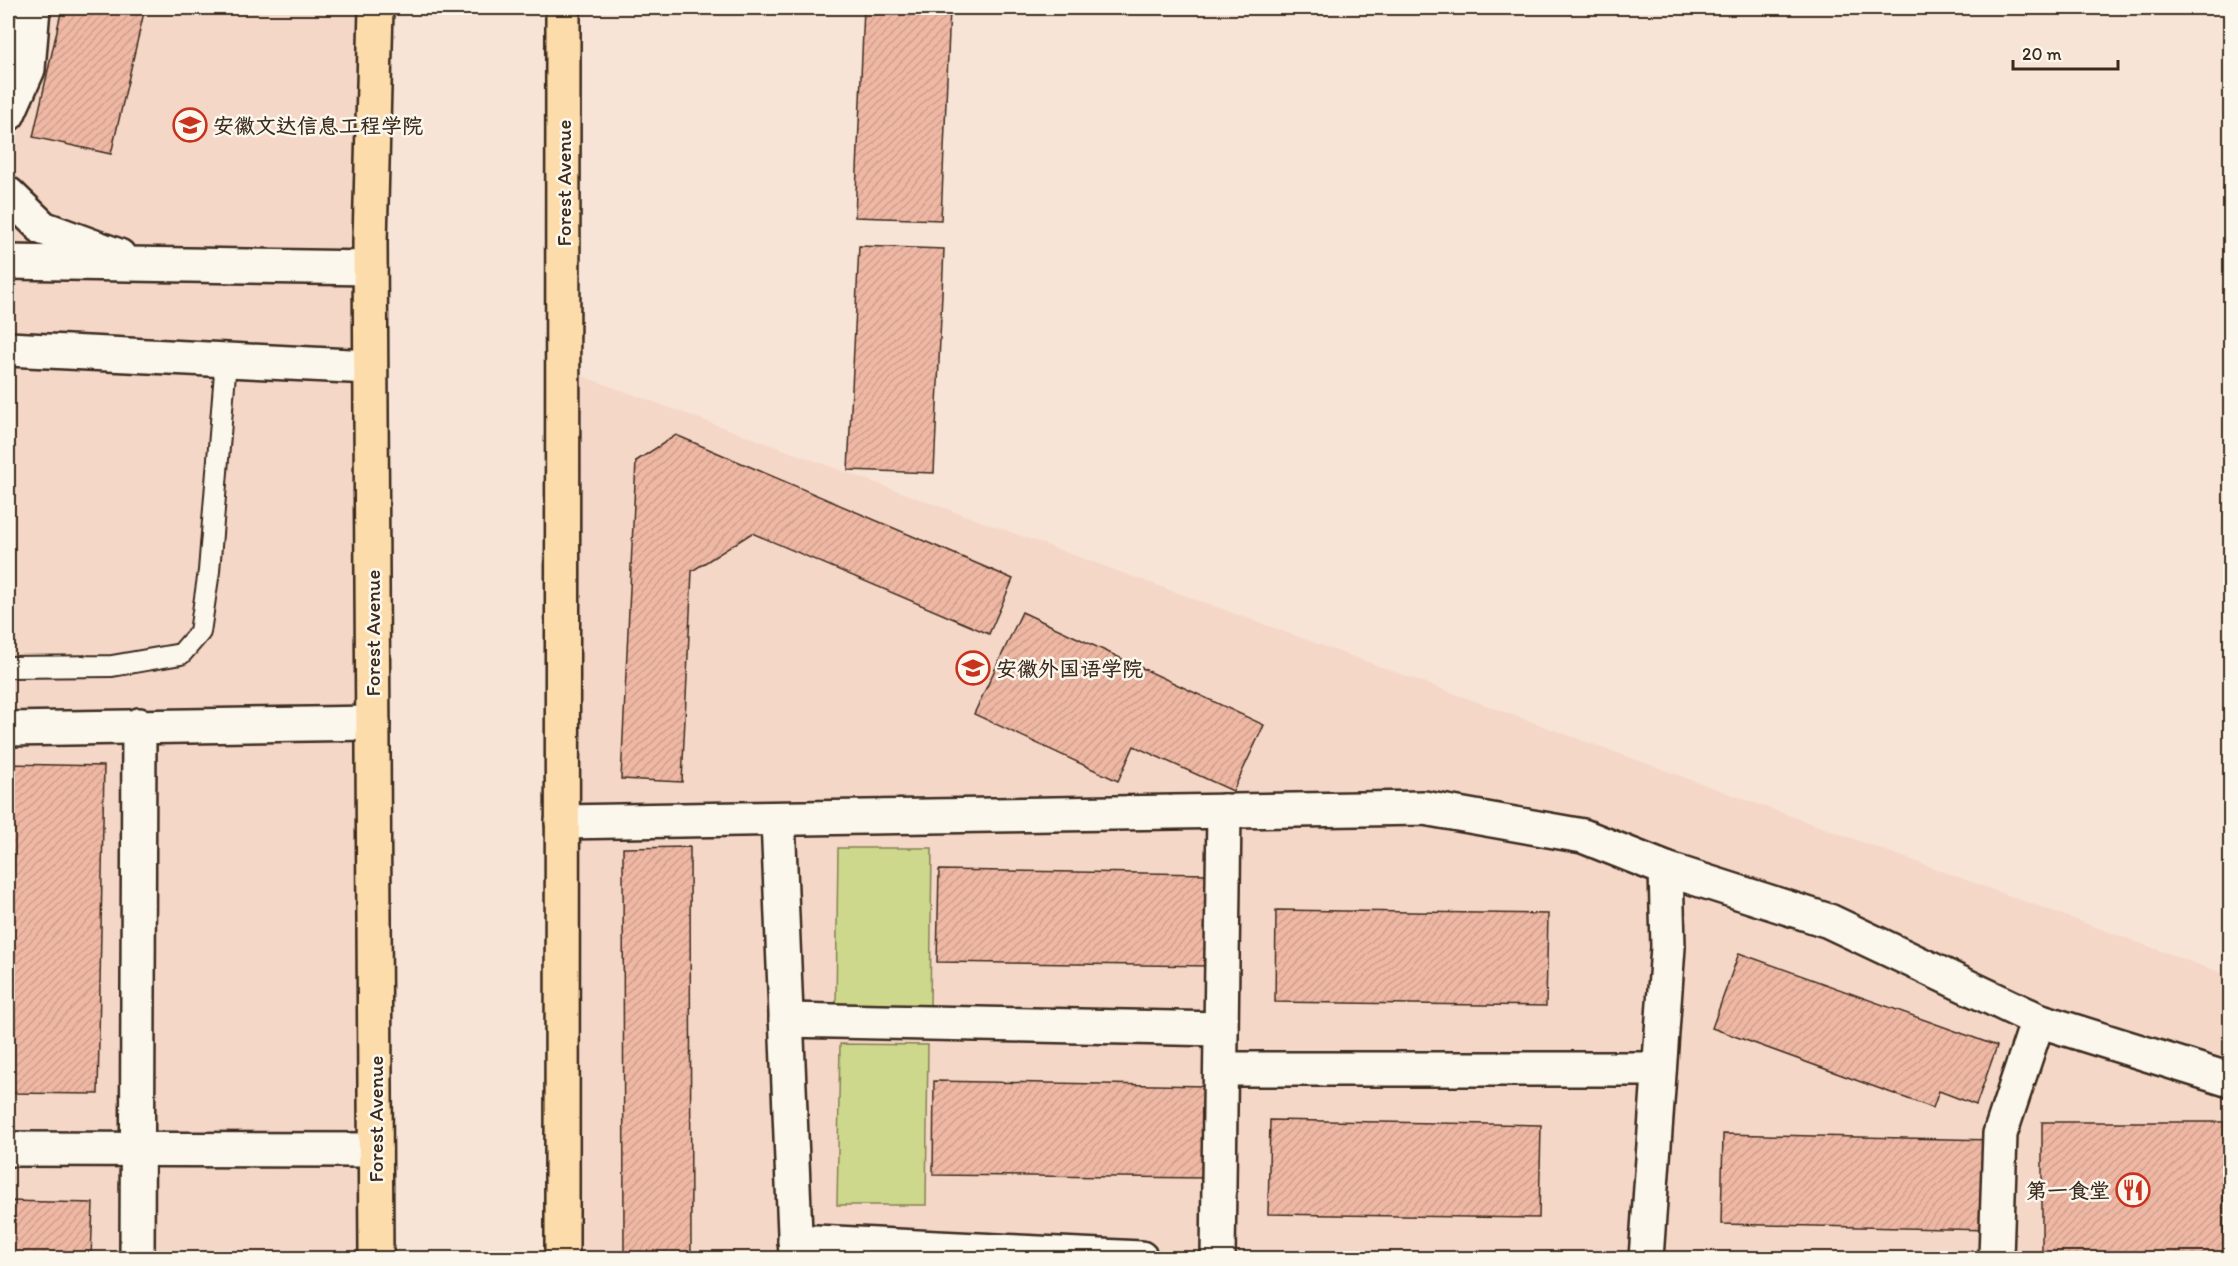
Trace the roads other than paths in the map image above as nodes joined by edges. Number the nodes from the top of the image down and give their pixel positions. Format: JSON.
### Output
{"nodes":[{"id":1,"x":33,"y":8,"type":"edge"},
{"id":2,"x":376,"y":8,"type":"edge"},
{"id":3,"x":563,"y":8,"type":"edge"},
{"id":4,"x":8,"y":114,"type":"edge"},
{"id":5,"x":8,"y":194,"type":"edge"},
{"id":6,"x":8,"y":262,"type":"edge"},
{"id":7,"x":143,"y":264,"type":"junction"},
{"id":8,"x":370,"y":268,"type":"junction"},
{"id":9,"x":8,"y":349,"type":"edge"},
{"id":10,"x":59,"y":352,"type":"junction"},
{"id":11,"x":226,"y":360,"type":"junction"},
{"id":12,"x":370,"y":367,"type":"junction"},
{"id":13,"x":8,"y":370,"type":"edge"},
{"id":14,"x":8,"y":667,"type":"edge"},
{"id":15,"x":373,"y":723,"type":"junction"},
{"id":16,"x":139,"y":725,"type":"junction"},
{"id":17,"x":8,"y":729,"type":"edge"},
{"id":18,"x":1224,"y":811,"type":"junction"},
{"id":19,"x":778,"y":819,"type":"junction"},
{"id":20,"x":562,"y":822,"type":"junction"},
{"id":21,"x":1666,"y":869,"type":"junction"},
{"id":22,"x":786,"y":1020,"type":"junction"},
{"id":23,"x":2038,"y":1020,"type":"junction"},
{"id":24,"x":1221,"y":1029,"type":"junction"},
{"id":25,"x":1221,"y":1069,"type":"junction"},
{"id":26,"x":1659,"y":1069,"type":"junction"},
{"id":27,"x":2230,"y":1080,"type":"edge"},
{"id":28,"x":8,"y":1149,"type":"edge"},
{"id":29,"x":138,"y":1150,"type":"junction"},
{"id":30,"x":375,"y":1150,"type":"junction"},
{"id":31,"x":795,"y":1250,"type":"edge"},
{"id":32,"x":137,"y":1258,"type":"edge"},
{"id":33,"x":376,"y":1258,"type":"edge"},
{"id":34,"x":562,"y":1258,"type":"edge"},
{"id":35,"x":1142,"y":1258,"type":"edge"},
{"id":36,"x":1218,"y":1258,"type":"edge"},
{"id":37,"x":1646,"y":1258,"type":"edge"},
{"id":38,"x":1996,"y":1258,"type":"edge"}],
"edges":[{"from":1,"to":4,"type":"street"},
{"from":2,"to":8,"type":"main road","name":"Forest Avenue"},
{"from":3,"to":20,"type":"main road","name":"Forest Avenue"},
{"from":5,"to":7,"type":"street"},
{"from":6,"to":7,"type":"street"},
{"from":7,"to":8,"type":"street"},
{"from":8,"to":12,"type":"main road","name":"Forest Avenue"},
{"from":9,"to":10,"type":"street"},
{"from":10,"to":11,"type":"street"},
{"from":10,"to":13,"type":"street"},
{"from":11,"to":12,"type":"street"},
{"from":11,"to":14,"type":"lane"},
{"from":12,"to":15,"type":"main road","name":"Forest Avenue"},
{"from":15,"to":16,"type":"street"},
{"from":15,"to":30,"type":"main road","name":"Forest Avenue"},
{"from":16,"to":17,"type":"street"},
{"from":16,"to":29,"type":"street"},
{"from":18,"to":19,"type":"street"},
{"from":18,"to":21,"type":"street"},
{"from":18,"to":24,"type":"street"},
{"from":19,"to":20,"type":"street"},
{"from":19,"to":22,"type":"street"},
{"from":20,"to":34,"type":"main road","name":"Forest Avenue"},
{"from":21,"to":23,"type":"street"},
{"from":21,"to":26,"type":"street"},
{"from":22,"to":24,"type":"street"},
{"from":22,"to":31,"type":"street"},
{"from":23,"to":27,"type":"street"},
{"from":23,"to":38,"type":"street"},
{"from":24,"to":25,"type":"street"},
{"from":25,"to":26,"type":"street"},
{"from":25,"to":36,"type":"street"},
{"from":26,"to":37,"type":"street"},
{"from":28,"to":29,"type":"street"},
{"from":29,"to":30,"type":"street"},
{"from":29,"to":32,"type":"street"},
{"from":30,"to":33,"type":"main road","name":"Forest Avenue"},
{"from":31,"to":35,"type":"street"}]}
